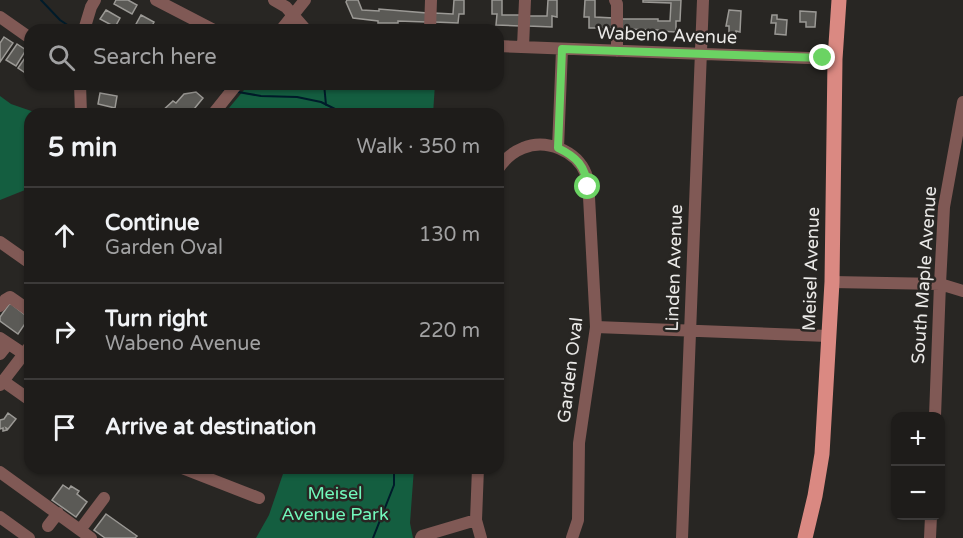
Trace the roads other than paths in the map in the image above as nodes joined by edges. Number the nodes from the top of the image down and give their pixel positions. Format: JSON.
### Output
{"nodes":[{"id":1,"x":94,"y":0,"type":"edge"},
{"id":2,"x":156,"y":0,"type":"edge"},
{"id":3,"x":274,"y":0,"type":"edge"},
{"id":4,"x":305,"y":0,"type":"edge"},
{"id":5,"x":431,"y":0,"type":"edge"},
{"id":6,"x":525,"y":0,"type":"edge"},
{"id":7,"x":615,"y":0,"type":"edge"},
{"id":8,"x":703,"y":0,"type":"edge"},
{"id":9,"x":839,"y":0,"type":"edge"},
{"id":10,"x":294,"y":15,"type":"junction"},
{"id":11,"x":0,"y":17,"type":"edge"},
{"id":12,"x":86,"y":24,"type":"edge"},
{"id":13,"x":202,"y":24,"type":"edge"},
{"id":14,"x":286,"y":24,"type":"edge"},
{"id":15,"x":301,"y":24,"type":"edge"},
{"id":16,"x":430,"y":24,"type":"edge"},
{"id":17,"x":24,"y":34,"type":"edge"},
{"id":18,"x":504,"y":46,"type":"edge"},
{"id":19,"x":523,"y":47,"type":"junction"},
{"id":20,"x":562,"y":49,"type":"junction"},
{"id":21,"x":616,"y":51,"type":"junction"},
{"id":22,"x":700,"y":54,"type":"junction"},
{"id":23,"x":835,"y":59,"type":"junction"},
{"id":24,"x":80,"y":90,"type":"edge"},
{"id":25,"x":232,"y":90,"type":"edge"},
{"id":26,"x":963,"y":102,"type":"edge"},
{"id":27,"x":81,"y":108,"type":"edge"},
{"id":28,"x":218,"y":108,"type":"edge"},
{"id":29,"x":558,"y":148,"type":"junction"},
{"id":30,"x":504,"y":162,"type":"edge"},
{"id":31,"x":0,"y":242,"type":"edge"},
{"id":32,"x":24,"y":259,"type":"edge"},
{"id":33,"x":832,"y":282,"type":"junction"},
{"id":34,"x":940,"y":284,"type":"junction"},
{"id":35,"x":963,"y":291,"type":"edge"},
{"id":36,"x":0,"y":306,"type":"edge"},
{"id":37,"x":24,"y":307,"type":"edge"},
{"id":38,"x":596,"y":327,"type":"junction"},
{"id":39,"x":690,"y":331,"type":"junction"},
{"id":40,"x":828,"y":336,"type":"junction"},
{"id":41,"x":4,"y":341,"type":"edge"},
{"id":42,"x":24,"y":349,"type":"edge"},
{"id":43,"x":24,"y":353,"type":"edge"},
{"id":44,"x":0,"y":354,"type":"edge"},
{"id":45,"x":3,"y":377,"type":"edge"},
{"id":46,"x":24,"y":395,"type":"edge"},
{"id":47,"x":934,"y":412,"type":"edge"},
{"id":48,"x":0,"y":472,"type":"edge"},
{"id":49,"x":197,"y":474,"type":"edge"},
{"id":50,"x":478,"y":474,"type":"edge"},
{"id":51,"x":104,"y":498,"type":"dead end"},
{"id":52,"x":259,"y":498,"type":"dead end"},
{"id":53,"x":58,"y":513,"type":"junction"},
{"id":54,"x":0,"y":517,"type":"edge"},
{"id":55,"x":476,"y":520,"type":"junction"},
{"id":56,"x":931,"y":520,"type":"edge"},
{"id":57,"x":48,"y":526,"type":"dead end"},
{"id":58,"x":80,"y":530,"type":"junction"},
{"id":59,"x":29,"y":538,"type":"edge"},
{"id":60,"x":91,"y":538,"type":"edge"},
{"id":61,"x":421,"y":538,"type":"edge"},
{"id":62,"x":482,"y":538,"type":"edge"},
{"id":63,"x":572,"y":538,"type":"edge"},
{"id":64,"x":682,"y":538,"type":"edge"},
{"id":65,"x":805,"y":538,"type":"edge"},
{"id":66,"x":930,"y":538,"type":"edge"}],
"edges":[{"from":1,"to":12,"type":"street"},
{"from":2,"to":13,"type":"street"},
{"from":3,"to":10,"type":"street"},
{"from":4,"to":10,"type":"street"},
{"from":5,"to":16,"type":"street"},
{"from":6,"to":19,"type":"street"},
{"from":7,"to":21,"type":"street"},
{"from":8,"to":22,"type":"street","name":"Linden Avenue"},
{"from":9,"to":23,"type":"main road","name":"Meisel Avenue"},
{"from":10,"to":14,"type":"street"},
{"from":10,"to":15,"type":"street"},
{"from":11,"to":17,"type":"street"},
{"from":18,"to":19,"type":"street","name":"Wabeno Avenue"},
{"from":19,"to":20,"type":"street","name":"Wabeno Avenue"},
{"from":20,"to":21,"type":"street","name":"Wabeno Avenue"},
{"from":20,"to":29,"type":"street"},
{"from":21,"to":22,"type":"street","name":"Wabeno Avenue"},
{"from":22,"to":23,"type":"street","name":"Wabeno Avenue"},
{"from":22,"to":39,"type":"street","name":"Linden Avenue"},
{"from":23,"to":33,"type":"main road","name":"Meisel Avenue"},
{"from":24,"to":27,"type":"street"},
{"from":25,"to":28,"type":"street"},
{"from":26,"to":34,"type":"street","name":"South Maple Avenue"},
{"from":29,"to":30,"type":"street"},
{"from":29,"to":38,"type":"street","name":"Garden Oval"},
{"from":31,"to":32,"type":"street"},
{"from":33,"to":34,"type":"street"},
{"from":33,"to":40,"type":"main road","name":"Meisel Avenue"},
{"from":34,"to":35,"type":"street"},
{"from":34,"to":47,"type":"street","name":"South Maple Avenue"},
{"from":36,"to":37,"type":"street"},
{"from":38,"to":39,"type":"street"},
{"from":38,"to":63,"type":"street","name":"Garden Oval"},
{"from":39,"to":40,"type":"street"},
{"from":39,"to":64,"type":"street","name":"Linden Avenue"},
{"from":40,"to":65,"type":"main road","name":"Meisel Avenue"},
{"from":41,"to":42,"type":"street"},
{"from":41,"to":44,"type":"street"},
{"from":43,"to":45,"type":"street"},
{"from":45,"to":46,"type":"street"},
{"from":48,"to":53,"type":"street"},
{"from":49,"to":52,"type":"street"},
{"from":50,"to":55,"type":"street"},
{"from":51,"to":58,"type":"street"},
{"from":53,"to":57,"type":"street"},
{"from":53,"to":58,"type":"street"},
{"from":54,"to":59,"type":"street"},
{"from":55,"to":61,"type":"street"},
{"from":55,"to":62,"type":"street"},
{"from":56,"to":66,"type":"street"},
{"from":58,"to":60,"type":"street"}]}
